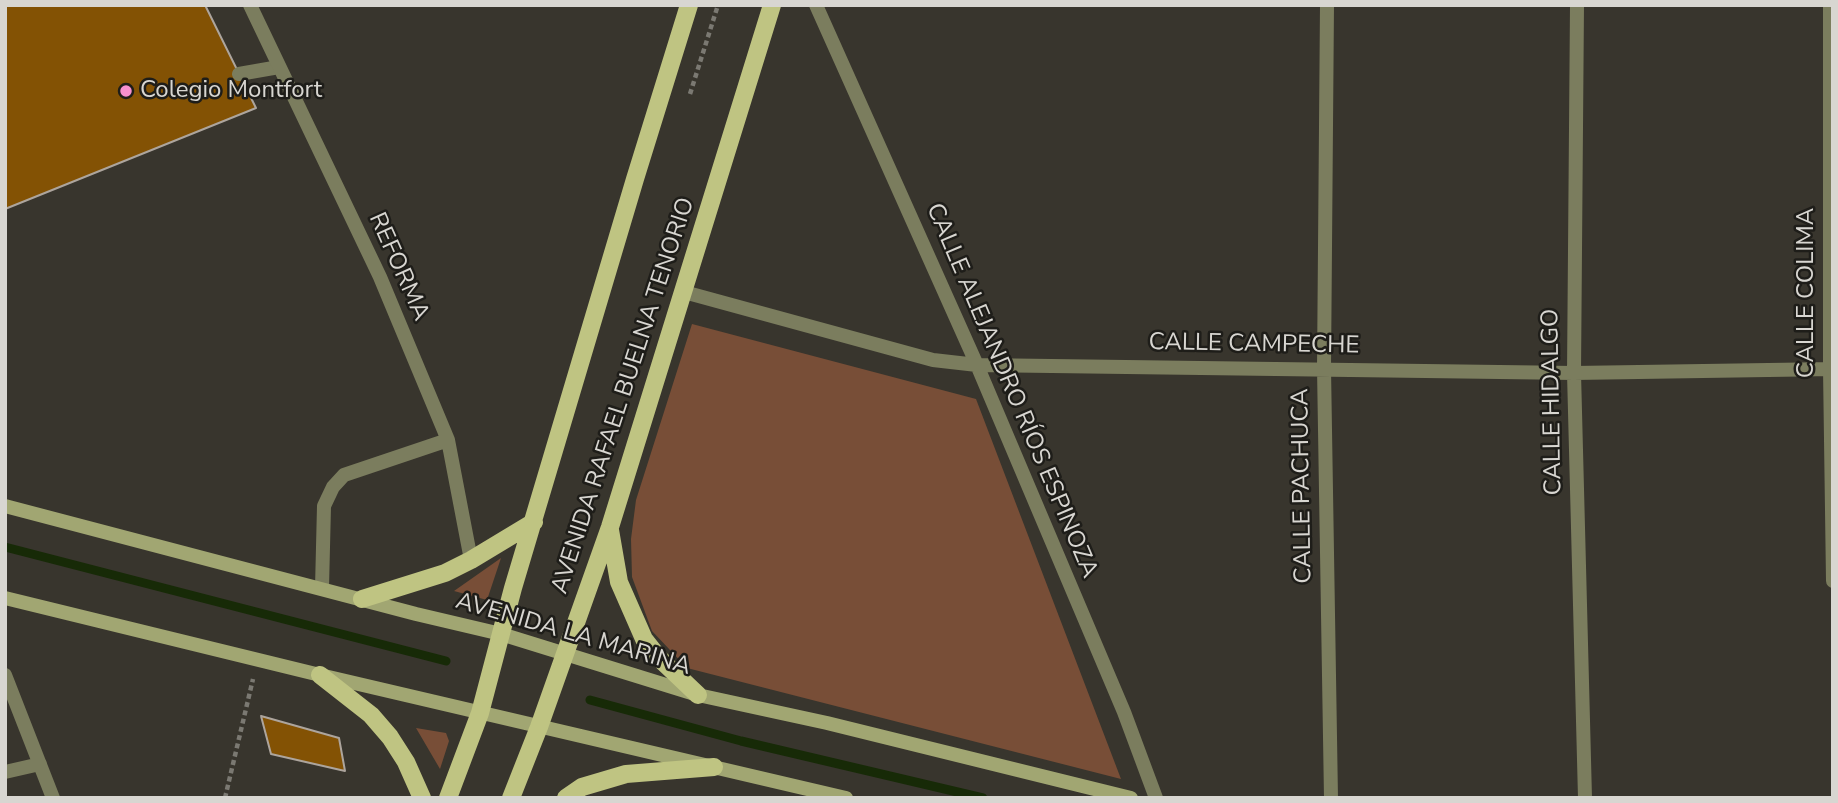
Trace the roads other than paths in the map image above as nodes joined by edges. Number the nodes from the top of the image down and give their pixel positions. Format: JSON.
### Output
{"nodes":[{"id":1,"x":250,"y":5,"type":"edge"},
{"id":2,"x":689,"y":5,"type":"edge"},
{"id":3,"x":772,"y":5,"type":"edge"},
{"id":4,"x":816,"y":5,"type":"edge"},
{"id":5,"x":1327,"y":5,"type":"edge"},
{"id":6,"x":1577,"y":5,"type":"edge"},
{"id":7,"x":1830,"y":5,"type":"edge"},
{"id":8,"x":279,"y":66,"type":"junction"},
{"id":9,"x":239,"y":75,"type":"dead end"},
{"id":10,"x":684,"y":292,"type":"junction"},
{"id":11,"x":977,"y":365,"type":"junction"},
{"id":12,"x":1324,"y":368,"type":"junction"},
{"id":13,"x":1831,"y":369,"type":"edge"},
{"id":14,"x":1574,"y":373,"type":"junction"},
{"id":15,"x":448,"y":440,"type":"junction"},
{"id":16,"x":5,"y":506,"type":"edge"},
{"id":17,"x":534,"y":522,"type":"junction"},
{"id":18,"x":610,"y":527,"type":"junction"},
{"id":19,"x":471,"y":560,"type":"junction"},
{"id":20,"x":1833,"y":581,"type":"edge"},
{"id":21,"x":322,"y":589,"type":"junction"},
{"id":22,"x":5,"y":598,"type":"edge"},
{"id":23,"x":362,"y":599,"type":"junction"},
{"id":24,"x":501,"y":634,"type":"junction"},
{"id":25,"x":565,"y":654,"type":"junction"},
{"id":26,"x":5,"y":675,"type":"edge"},
{"id":27,"x":320,"y":675,"type":"junction"},
{"id":28,"x":698,"y":695,"type":"junction"},
{"id":29,"x":10,"y":701,"type":"edge"},
{"id":30,"x":480,"y":713,"type":"junction"},
{"id":31,"x":539,"y":727,"type":"junction"},
{"id":32,"x":40,"y":764,"type":"junction"},
{"id":33,"x":715,"y":767,"type":"junction"},
{"id":34,"x":5,"y":772,"type":"edge"},
{"id":35,"x":807,"y":793,"type":"edge"},
{"id":36,"x":53,"y":798,"type":"edge"},
{"id":37,"x":422,"y":798,"type":"edge"},
{"id":38,"x":448,"y":798,"type":"edge"},
{"id":39,"x":511,"y":798,"type":"edge"},
{"id":40,"x":566,"y":798,"type":"edge"},
{"id":41,"x":846,"y":798,"type":"edge"},
{"id":42,"x":1131,"y":798,"type":"edge"},
{"id":43,"x":1156,"y":798,"type":"edge"},
{"id":44,"x":1331,"y":798,"type":"edge"},
{"id":45,"x":1586,"y":798,"type":"edge"}],
"edges":[{"from":1,"to":8,"type":"street","name":"REFORMA"},
{"from":2,"to":17,"type":"main road","name":"AVENIDA RAFAEL BUELNA TENORIO"},
{"from":3,"to":10,"type":"main road","name":"AVENIDA RAFAEL BUELNA TENORIO"},
{"from":4,"to":11,"type":"street","name":"CALLE ALEJANDRO RÍOS ESPINOZA"},
{"from":5,"to":12,"type":"street","name":"CALLE PACHUCA"},
{"from":6,"to":14,"type":"street","name":"CALLE HIDALGO"},
{"from":7,"to":13,"type":"street","name":"CALLE COLIMA"},
{"from":8,"to":9,"type":"street"},
{"from":8,"to":15,"type":"street","name":"REFORMA"},
{"from":10,"to":11,"type":"street","name":"CALLE CAMPECHE"},
{"from":10,"to":18,"type":"main road","name":"AVENIDA RAFAEL BUELNA TENORIO"},
{"from":11,"to":12,"type":"street","name":"CALLE CAMPECHE"},
{"from":11,"to":43,"type":"street","name":"CALLE ALEJANDRO RÍOS ESPINOZA"},
{"from":12,"to":14,"type":"street","name":"CALLE CAMPECHE"},
{"from":12,"to":44,"type":"street","name":"CALLE PACHUCA"},
{"from":13,"to":14,"type":"street","name":"CALLE CAMPECHE"},
{"from":13,"to":20,"type":"street","name":"CALLE COLIMA"},
{"from":14,"to":45,"type":"street","name":"CALLE HIDALGO"},
{"from":15,"to":19,"type":"street","name":"REFORMA"},
{"from":15,"to":21,"type":"street"},
{"from":16,"to":21,"type":"main road","name":"AVENIDA LA MARINA"},
{"from":17,"to":19,"type":"main road"},
{"from":17,"to":24,"type":"main road","name":"AVENIDA RAFAEL BUELNA TENORIO"},
{"from":18,"to":25,"type":"main road","name":"AVENIDA RAFAEL BUELNA TENORIO"},
{"from":18,"to":28,"type":"main road"},
{"from":19,"to":23,"type":"main road"},
{"from":21,"to":23,"type":"main road","name":"AVENIDA LA MARINA"},
{"from":22,"to":27,"type":"main road"},
{"from":23,"to":24,"type":"main road","name":"AVENIDA LA MARINA"},
{"from":24,"to":25,"type":"main road","name":"AVENIDA LA MARINA"},
{"from":24,"to":30,"type":"main road","name":"AVENIDA RAFAEL BUELNA TENORIO"},
{"from":25,"to":28,"type":"main road","name":"AVENIDA LA MARINA"},
{"from":25,"to":31,"type":"main road","name":"AVENIDA RAFAEL BUELNA TENORIO"},
{"from":26,"to":29,"type":"street"},
{"from":27,"to":30,"type":"main road"},
{"from":27,"to":37,"type":"main road"},
{"from":28,"to":42,"type":"main road","name":"AVENIDA LA MARINA"},
{"from":29,"to":32,"type":"street"},
{"from":30,"to":31,"type":"main road"},
{"from":30,"to":38,"type":"main road","name":"AVENIDA RAFAEL BUELNA TENORIO"},
{"from":31,"to":33,"type":"main road"},
{"from":31,"to":39,"type":"main road","name":"AVENIDA RAFAEL BUELNA TENORIO"},
{"from":32,"to":34,"type":"street"},
{"from":32,"to":36,"type":"street"},
{"from":33,"to":35,"type":"main road"},
{"from":33,"to":40,"type":"main road"},
{"from":35,"to":41,"type":"main road"}]}
